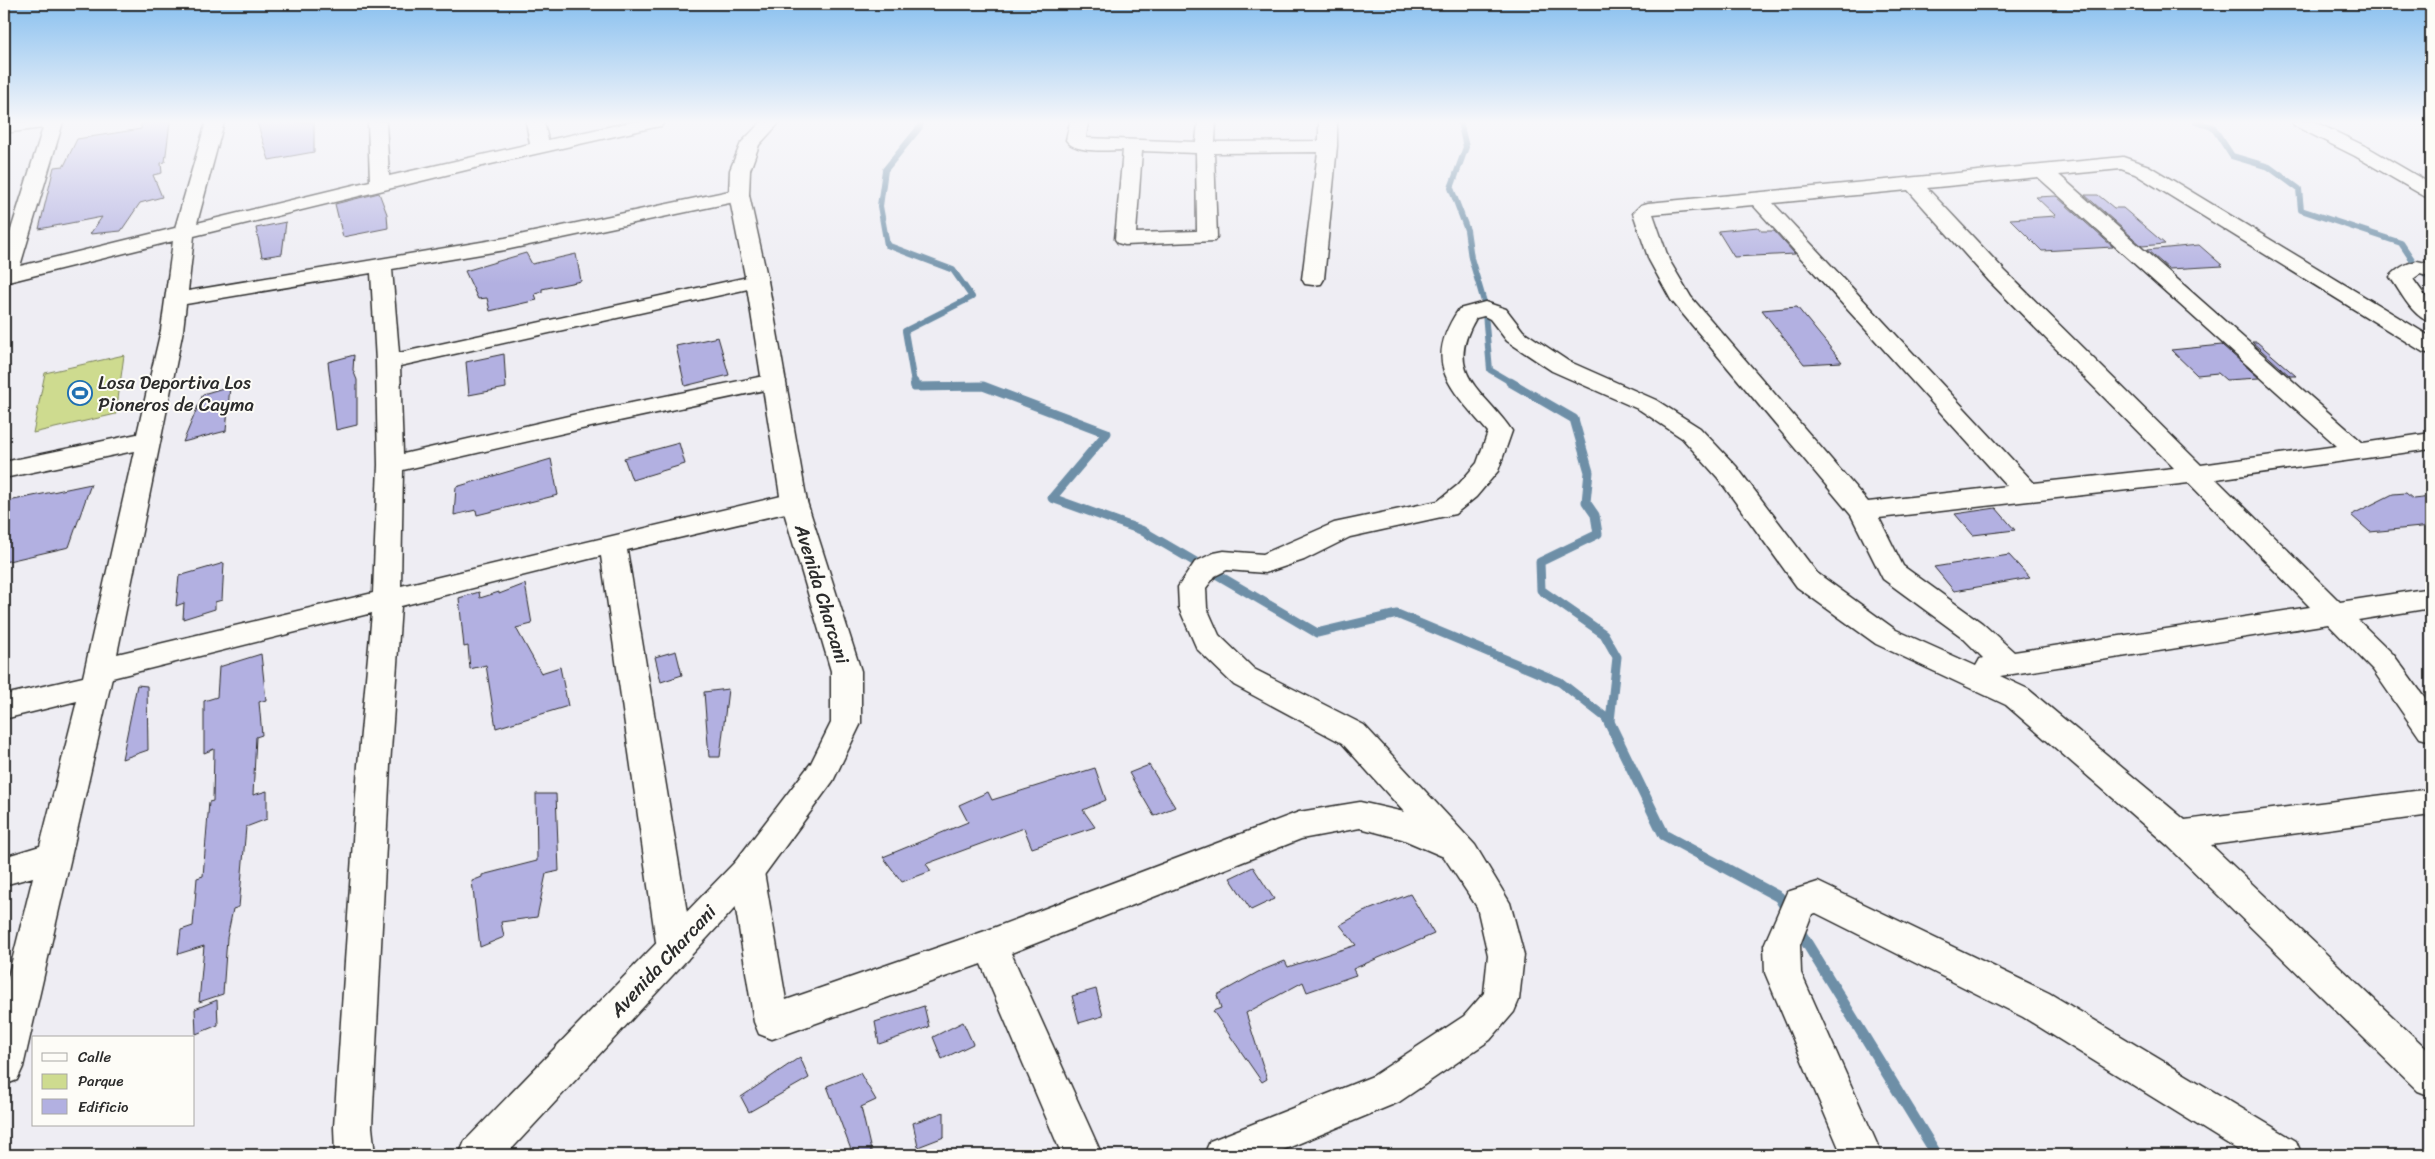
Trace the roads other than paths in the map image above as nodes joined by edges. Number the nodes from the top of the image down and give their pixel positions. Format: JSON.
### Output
{"nodes":[{"id":1,"x":37,"y":176,"type":"edge"},
{"id":2,"x":200,"y":176,"type":"edge"},
{"id":3,"x":380,"y":176,"type":"edge"},
{"id":4,"x":410,"y":176,"type":"edge"},
{"id":5,"x":740,"y":176,"type":"edge"},
{"id":6,"x":1130,"y":176,"type":"edge"},
{"id":7,"x":1206,"y":176,"type":"edge"},
{"id":8,"x":1325,"y":176,"type":"edge"},
{"id":9,"x":1990,"y":176,"type":"edge"},
{"id":10,"x":2049,"y":176,"type":"edge"},
{"id":11,"x":2152,"y":176,"type":"edge"},
{"id":12,"x":2404,"y":176,"type":"edge"},
{"id":13,"x":380,"y":183,"type":"junction"},
{"id":14,"x":1914,"y":185,"type":"junction"},
{"id":15,"x":2431,"y":192,"type":"edge"},
{"id":16,"x":739,"y":195,"type":"junction"},
{"id":17,"x":1757,"y":197,"type":"junction"},
{"id":18,"x":184,"y":233,"type":"junction"},
{"id":19,"x":381,"y":264,"type":"junction"},
{"id":20,"x":2431,"y":270,"type":"edge"},
{"id":21,"x":5,"y":276,"type":"edge"},
{"id":22,"x":1313,"y":278,"type":"dead end"},
{"id":23,"x":757,"y":281,"type":"junction"},
{"id":24,"x":176,"y":299,"type":"junction"},
{"id":25,"x":2431,"y":315,"type":"edge"},
{"id":26,"x":2431,"y":347,"type":"edge"},
{"id":27,"x":388,"y":362,"type":"junction"},
{"id":28,"x":774,"y":381,"type":"junction"},
{"id":29,"x":148,"y":440,"type":"junction"},
{"id":30,"x":2431,"y":441,"type":"edge"},
{"id":31,"x":2357,"y":451,"type":"junction"},
{"id":32,"x":391,"y":465,"type":"junction"},
{"id":33,"x":4,"y":470,"type":"edge"},
{"id":34,"x":2195,"y":474,"type":"junction"},
{"id":35,"x":2028,"y":493,"type":"junction"},
{"id":36,"x":794,"y":502,"type":"junction"},
{"id":37,"x":1862,"y":511,"type":"junction"},
{"id":38,"x":613,"y":544,"type":"junction"},
{"id":39,"x":2431,"y":598,"type":"edge"},
{"id":40,"x":387,"y":601,"type":"junction"},
{"id":41,"x":2335,"y":614,"type":"junction"},
{"id":42,"x":2008,"y":664,"type":"junction"},
{"id":43,"x":1967,"y":672,"type":"junction"},
{"id":44,"x":97,"y":678,"type":"junction"},
{"id":45,"x":4,"y":707,"type":"edge"},
{"id":46,"x":2431,"y":730,"type":"edge"},
{"id":47,"x":2431,"y":802,"type":"edge"},
{"id":48,"x":2178,"y":835,"type":"junction"},
{"id":49,"x":1456,"y":847,"type":"junction"},
{"id":50,"x":53,"y":857,"type":"junction"},
{"id":51,"x":4,"y":871,"type":"edge"},
{"id":52,"x":747,"y":872,"type":"junction"},
{"id":53,"x":990,"y":945,"type":"junction"},
{"id":54,"x":675,"y":949,"type":"junction"},
{"id":55,"x":4,"y":1067,"type":"edge"},
{"id":56,"x":2431,"y":1078,"type":"edge"},
{"id":57,"x":355,"y":1155,"type":"edge"},
{"id":58,"x":479,"y":1155,"type":"edge"},
{"id":59,"x":1082,"y":1155,"type":"edge"},
{"id":60,"x":1224,"y":1155,"type":"edge"},
{"id":61,"x":1862,"y":1155,"type":"edge"},
{"id":62,"x":2282,"y":1155,"type":"edge"}],
"edges":[{"from":1,"to":21,"type":"street"},
{"from":2,"to":18,"type":"street"},
{"from":3,"to":13,"type":"street"},
{"from":4,"to":13,"type":"street"},
{"from":5,"to":16,"type":"street","name":"Avenida Charcani"},
{"from":6,"to":7,"type":"street"},
{"from":8,"to":22,"type":"street"},
{"from":9,"to":14,"type":"street"},
{"from":10,"to":31,"type":"street"},
{"from":11,"to":26,"type":"street"},
{"from":12,"to":15,"type":"street"},
{"from":13,"to":18,"type":"street"},
{"from":14,"to":17,"type":"street"},
{"from":14,"to":34,"type":"street"},
{"from":16,"to":19,"type":"street"},
{"from":16,"to":23,"type":"street","name":"Avenida Charcani"},
{"from":17,"to":35,"type":"street"},
{"from":17,"to":37,"type":"street"},
{"from":18,"to":21,"type":"street"},
{"from":18,"to":24,"type":"street"},
{"from":19,"to":24,"type":"street"},
{"from":19,"to":27,"type":"street"},
{"from":20,"to":25,"type":"street"},
{"from":23,"to":27,"type":"street"},
{"from":23,"to":28,"type":"street","name":"Avenida Charcani"},
{"from":24,"to":29,"type":"street"},
{"from":27,"to":32,"type":"street"},
{"from":28,"to":32,"type":"street"},
{"from":28,"to":36,"type":"street","name":"Avenida Charcani"},
{"from":29,"to":33,"type":"street"},
{"from":29,"to":44,"type":"street"},
{"from":30,"to":31,"type":"street"},
{"from":31,"to":34,"type":"street"},
{"from":32,"to":40,"type":"street"},
{"from":34,"to":35,"type":"street"},
{"from":34,"to":41,"type":"street"},
{"from":35,"to":37,"type":"street"},
{"from":36,"to":38,"type":"street"},
{"from":36,"to":52,"type":"street","name":"Avenida Charcani"},
{"from":37,"to":42,"type":"street"},
{"from":38,"to":40,"type":"street"},
{"from":38,"to":54,"type":"street"},
{"from":39,"to":41,"type":"street"},
{"from":40,"to":44,"type":"street"},
{"from":40,"to":57,"type":"street"},
{"from":41,"to":42,"type":"street"},
{"from":41,"to":46,"type":"street"},
{"from":42,"to":43,"type":"street"},
{"from":43,"to":48,"type":"street"},
{"from":43,"to":49,"type":"street"},
{"from":44,"to":45,"type":"street"},
{"from":44,"to":50,"type":"street"},
{"from":47,"to":48,"type":"street"},
{"from":48,"to":56,"type":"street"},
{"from":49,"to":53,"type":"street"},
{"from":49,"to":60,"type":"street"},
{"from":50,"to":51,"type":"street"},
{"from":50,"to":55,"type":"street"},
{"from":52,"to":53,"type":"street"},
{"from":52,"to":54,"type":"street","name":"Avenida Charcani"},
{"from":53,"to":59,"type":"street"},
{"from":54,"to":58,"type":"street","name":"Avenida Charcani"},
{"from":61,"to":62,"type":"street"}]}
